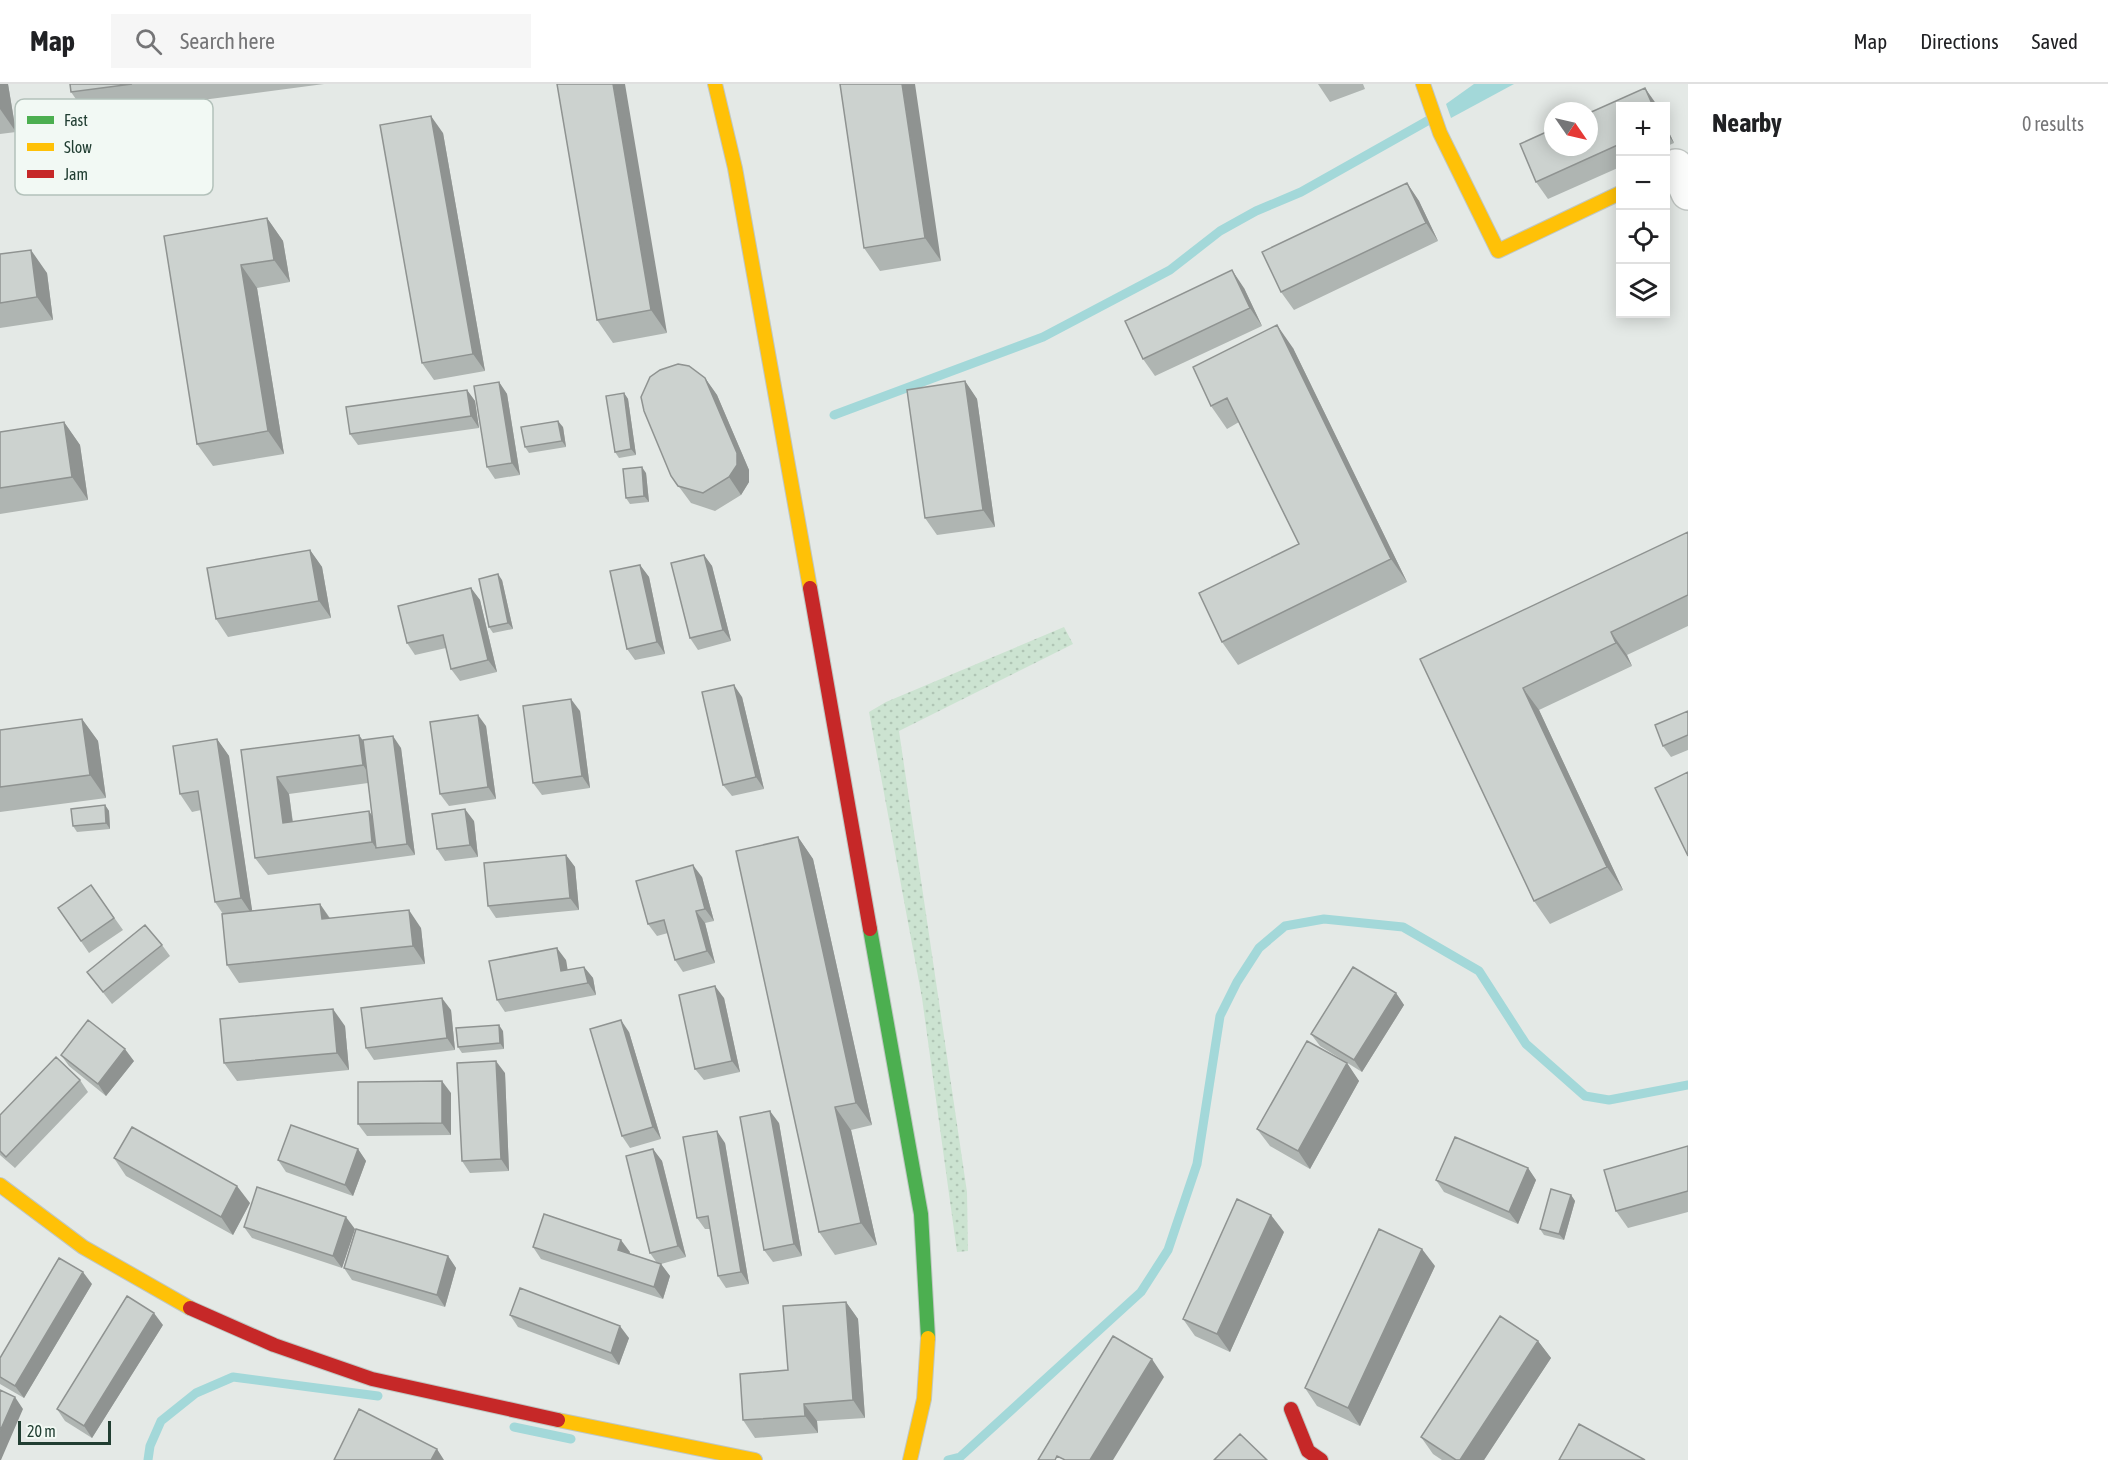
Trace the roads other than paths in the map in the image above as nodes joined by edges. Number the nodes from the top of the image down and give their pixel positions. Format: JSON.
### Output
{"nodes":[{"id":1,"x":715,"y":84,"type":"edge"},
{"id":2,"x":1423,"y":84,"type":"edge"},
{"id":3,"x":1670,"y":169,"type":"edge"},
{"id":4,"x":1688,"y":193,"type":"edge"},
{"id":5,"x":1616,"y":195,"type":"edge"},
{"id":6,"x":0,"y":1185,"type":"edge"},
{"id":7,"x":1291,"y":1409,"type":"dead end"},
{"id":8,"x":755,"y":1460,"type":"edge"},
{"id":9,"x":910,"y":1460,"type":"edge"},
{"id":10,"x":1322,"y":1460,"type":"edge"}],
"edges":[{"from":1,"to":9,"type":"street"},
{"from":2,"to":5,"type":"street"},
{"from":3,"to":4,"type":"street"},
{"from":6,"to":8,"type":"street"},
{"from":7,"to":10,"type":"street"}]}
